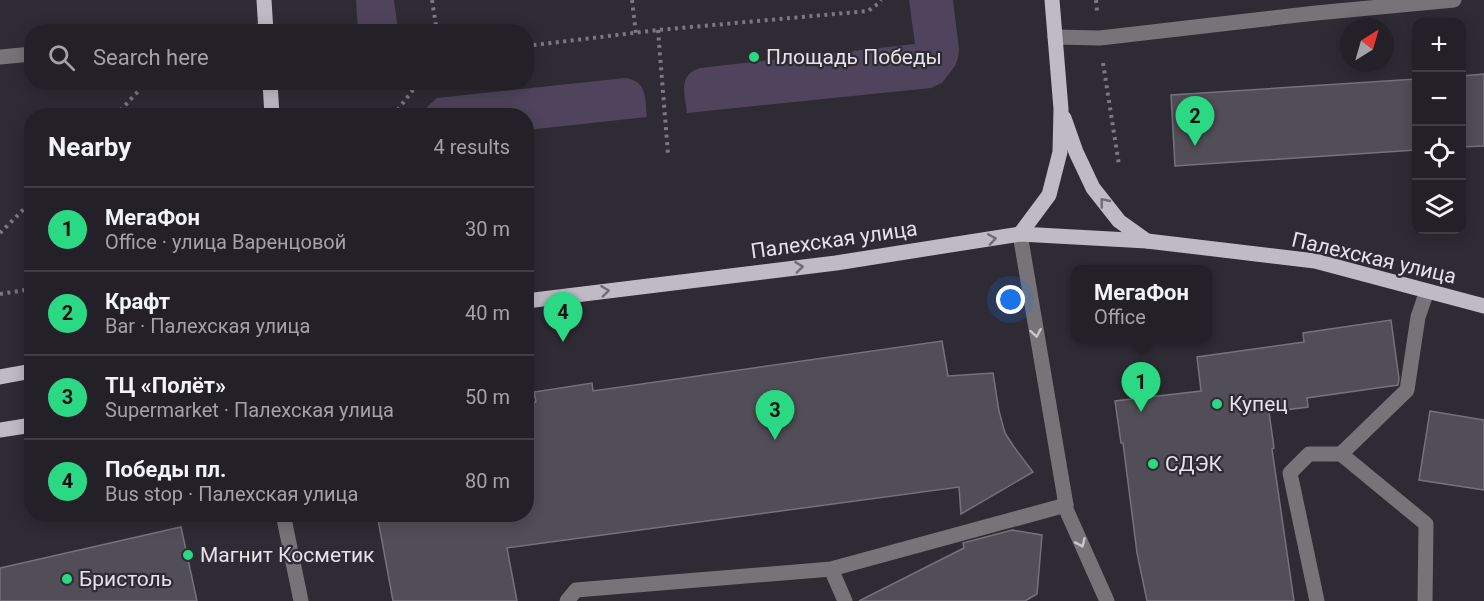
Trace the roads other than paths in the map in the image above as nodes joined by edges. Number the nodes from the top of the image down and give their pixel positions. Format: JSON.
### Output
{"nodes":[{"id":1,"x":264,"y":0,"type":"edge"},
{"id":2,"x":1052,"y":0,"type":"edge"},
{"id":3,"x":1454,"y":0,"type":"edge"},
{"id":4,"x":262,"y":24,"type":"edge"},
{"id":5,"x":1055,"y":38,"type":"junction"},
{"id":6,"x":24,"y":55,"type":"edge"},
{"id":7,"x":0,"y":57,"type":"edge"},
{"id":8,"x":270,"y":90,"type":"edge"},
{"id":9,"x":272,"y":108,"type":"edge"},
{"id":10,"x":1060,"y":109,"type":"junction"},
{"id":11,"x":1020,"y":234,"type":"junction"},
{"id":12,"x":1147,"y":241,"type":"junction"},
{"id":13,"x":1426,"y":291,"type":"junction"},
{"id":14,"x":534,"y":300,"type":"edge"},
{"id":15,"x":1484,"y":306,"type":"edge"},
{"id":16,"x":24,"y":372,"type":"edge"},
{"id":17,"x":0,"y":377,"type":"edge"},
{"id":18,"x":24,"y":426,"type":"edge"},
{"id":19,"x":0,"y":430,"type":"edge"},
{"id":20,"x":1341,"y":454,"type":"junction"},
{"id":21,"x":1066,"y":505,"type":"junction"},
{"id":22,"x":285,"y":522,"type":"edge"},
{"id":23,"x":831,"y":569,"type":"junction"},
{"id":24,"x":301,"y":601,"type":"edge"},
{"id":25,"x":567,"y":601,"type":"edge"},
{"id":26,"x":845,"y":601,"type":"edge"},
{"id":27,"x":1107,"y":601,"type":"edge"},
{"id":28,"x":1317,"y":601,"type":"edge"},
{"id":29,"x":1425,"y":601,"type":"edge"}],
"edges":[{"from":1,"to":4,"type":"main road"},
{"from":2,"to":5,"type":"main road"},
{"from":3,"to":5,"type":"street"},
{"from":5,"to":10,"type":"main road"},
{"from":6,"to":7,"type":"street"},
{"from":8,"to":9,"type":"main road"},
{"from":10,"to":11,"type":"main road"},
{"from":12,"to":10,"type":"main road","name":"Палехская улица","one_way":true},
{"from":11,"to":12,"type":"main road","name":"Палехская улица"},
{"from":14,"to":11,"type":"main road","name":"Палехская улица","one_way":true},
{"from":11,"to":21,"type":"street","one_way":true},
{"from":12,"to":13,"type":"main road","name":"Палехская улица"},
{"from":13,"to":15,"type":"main road","name":"Палехская улица"},
{"from":13,"to":20,"type":"street"},
{"from":16,"to":17,"type":"main road"},
{"from":18,"to":19,"type":"main road"},
{"from":20,"to":28,"type":"street"},
{"from":20,"to":29,"type":"street"},
{"from":21,"to":23,"type":"street"},
{"from":21,"to":27,"type":"street","one_way":true},
{"from":22,"to":24,"type":"street"},
{"from":23,"to":25,"type":"street"},
{"from":23,"to":26,"type":"street"}]}
